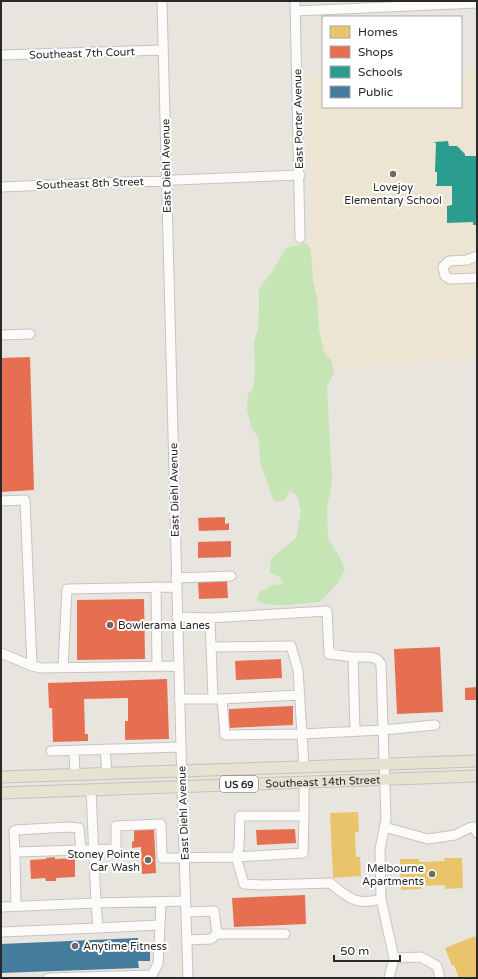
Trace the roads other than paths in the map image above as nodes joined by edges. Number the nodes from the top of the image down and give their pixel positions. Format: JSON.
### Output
{"nodes":[{"id":1,"x":162,"y":1,"type":"edge"},
{"id":2,"x":295,"y":1,"type":"edge"},
{"id":3,"x":477,"y":3,"type":"edge"},
{"id":4,"x":296,"y":11,"type":"junction"},
{"id":5,"x":163,"y":50,"type":"junction"},
{"id":6,"x":1,"y":55,"type":"edge"},
{"id":7,"x":300,"y":175,"type":"junction"},
{"id":8,"x":166,"y":180,"type":"junction"},
{"id":9,"x":1,"y":187,"type":"edge"},
{"id":10,"x":300,"y":238,"type":"dead end"},
{"id":11,"x":477,"y":256,"type":"edge"},
{"id":12,"x":477,"y":278,"type":"edge"},
{"id":13,"x":30,"y":334,"type":"dead end"},
{"id":14,"x":1,"y":336,"type":"edge"},
{"id":15,"x":1,"y":501,"type":"edge"},
{"id":16,"x":231,"y":576,"type":"dead end"},
{"id":17,"x":176,"y":583,"type":"junction"},
{"id":18,"x":156,"y":587,"type":"junction"},
{"id":19,"x":177,"y":617,"type":"junction"},
{"id":20,"x":210,"y":618,"type":"junction"},
{"id":21,"x":211,"y":648,"type":"junction"},
{"id":22,"x":1,"y":652,"type":"edge"},
{"id":23,"x":353,"y":657,"type":"junction"},
{"id":24,"x":32,"y":666,"type":"junction"},
{"id":25,"x":156,"y":666,"type":"junction"},
{"id":26,"x":179,"y":666,"type":"junction"},
{"id":27,"x":63,"y":668,"type":"junction"},
{"id":28,"x":300,"y":695,"type":"junction"},
{"id":29,"x":179,"y":699,"type":"junction"},
{"id":30,"x":217,"y":699,"type":"junction"},
{"id":31,"x":435,"y":725,"type":"dead end"},
{"id":32,"x":383,"y":730,"type":"junction"},
{"id":33,"x":355,"y":731,"type":"junction"},
{"id":34,"x":302,"y":734,"type":"junction"},
{"id":35,"x":181,"y":747,"type":"junction"},
{"id":36,"x":105,"y":749,"type":"junction"},
{"id":37,"x":74,"y":750,"type":"junction"},
{"id":38,"x":51,"y":751,"type":"dead end"},
{"id":39,"x":477,"y":762,"type":"edge"},
{"id":40,"x":385,"y":765,"type":"junction"},
{"id":41,"x":304,"y":767,"type":"junction"},
{"id":42,"x":181,"y":771,"type":"junction"},
{"id":43,"x":107,"y":774,"type":"junction"},
{"id":44,"x":75,"y":775,"type":"junction"},
{"id":45,"x":477,"y":776,"type":"edge"},
{"id":46,"x":1,"y":777,"type":"edge"},
{"id":47,"x":385,"y":779,"type":"junction"},
{"id":48,"x":304,"y":782,"type":"junction"},
{"id":49,"x":182,"y":787,"type":"junction"},
{"id":50,"x":91,"y":790,"type":"junction"},
{"id":51,"x":1,"y":793,"type":"edge"},
{"id":52,"x":304,"y":816,"type":"junction"},
{"id":53,"x":384,"y":827,"type":"junction"},
{"id":54,"x":476,"y":828,"type":"edge"},
{"id":55,"x":94,"y":849,"type":"junction"},
{"id":56,"x":81,"y":850,"type":"junction"},
{"id":57,"x":15,"y":852,"type":"junction"},
{"id":58,"x":184,"y":857,"type":"junction"},
{"id":59,"x":236,"y":857,"type":"junction"},
{"id":60,"x":381,"y":899,"type":"junction"},
{"id":61,"x":186,"y":901,"type":"junction"},
{"id":62,"x":161,"y":902,"type":"junction"},
{"id":63,"x":96,"y":904,"type":"junction"},
{"id":64,"x":16,"y":906,"type":"junction"},
{"id":65,"x":1,"y":907,"type":"edge"},
{"id":66,"x":186,"y":912,"type":"junction"},
{"id":67,"x":160,"y":926,"type":"junction"},
{"id":68,"x":98,"y":928,"type":"junction"},
{"id":69,"x":1,"y":932,"type":"edge"},
{"id":70,"x":216,"y":934,"type":"junction"},
{"id":71,"x":285,"y":934,"type":"dead end"},
{"id":72,"x":187,"y":940,"type":"junction"},
{"id":73,"x":394,"y":958,"type":"junction"},
{"id":74,"x":48,"y":978,"type":"edge"},
{"id":75,"x":188,"y":978,"type":"edge"},
{"id":76,"x":389,"y":978,"type":"edge"},
{"id":77,"x":440,"y":978,"type":"edge"}],
"edges":[{"from":1,"to":5,"type":"street","name":"East Diehl Avenue"},
{"from":2,"to":4,"type":"street","name":"East Porter Avenue"},
{"from":3,"to":4,"type":"street"},
{"from":4,"to":7,"type":"street","name":"East Porter Avenue"},
{"from":5,"to":6,"type":"street","name":"Southeast 7th Court"},
{"from":5,"to":8,"type":"street","name":"East Diehl Avenue"},
{"from":7,"to":8,"type":"street","name":"Southeast 8th Street"},
{"from":7,"to":10,"type":"street","name":"East Porter Avenue"},
{"from":8,"to":9,"type":"street","name":"Southeast 8th Street"},
{"from":8,"to":17,"type":"street","name":"East Diehl Avenue"},
{"from":11,"to":12,"type":"street"},
{"from":13,"to":14,"type":"street"},
{"from":15,"to":24,"type":"street"},
{"from":16,"to":17,"type":"street"},
{"from":17,"to":18,"type":"street"},
{"from":17,"to":19,"type":"street","name":"East Diehl Avenue"},
{"from":18,"to":25,"type":"street"},
{"from":18,"to":27,"type":"street"},
{"from":19,"to":20,"type":"street"},
{"from":19,"to":26,"type":"street","name":"East Diehl Avenue"},
{"from":20,"to":21,"type":"street"},
{"from":20,"to":23,"type":"street"},
{"from":21,"to":28,"type":"street"},
{"from":21,"to":30,"type":"street"},
{"from":22,"to":24,"type":"street"},
{"from":23,"to":32,"type":"street"},
{"from":23,"to":33,"type":"street"},
{"from":24,"to":27,"type":"street"},
{"from":25,"to":26,"type":"street"},
{"from":25,"to":27,"type":"street"},
{"from":26,"to":29,"type":"street","name":"East Diehl Avenue"},
{"from":28,"to":30,"type":"street"},
{"from":28,"to":34,"type":"street"},
{"from":29,"to":30,"type":"street"},
{"from":29,"to":35,"type":"street","name":"East Diehl Avenue"},
{"from":30,"to":34,"type":"street"},
{"from":31,"to":32,"type":"street"},
{"from":32,"to":33,"type":"street"},
{"from":32,"to":40,"type":"street"},
{"from":33,"to":34,"type":"street"},
{"from":34,"to":41,"type":"street"},
{"from":35,"to":36,"type":"street"},
{"from":35,"to":42,"type":"street","name":"East Diehl Avenue"},
{"from":36,"to":37,"type":"street"},
{"from":36,"to":43,"type":"street"},
{"from":37,"to":38,"type":"street"},
{"from":37,"to":44,"type":"street"},
{"from":39,"to":40,"type":"main road","name":"Southeast 14th Street","number":"US 69"},
{"from":40,"to":41,"type":"main road","name":"Southeast 14th Street","number":"US 69"},
{"from":40,"to":47,"type":"street"},
{"from":41,"to":42,"type":"main road","name":"Southeast 14th Street","number":"US 69"},
{"from":42,"to":43,"type":"main road","name":"Southeast 14th Street","number":"US 69"},
{"from":42,"to":49,"type":"street","name":"East Diehl Avenue"},
{"from":43,"to":44,"type":"main road","name":"Southeast 14th Street","number":"US 69"},
{"from":44,"to":46,"type":"main road","name":"Southeast 14th Street","number":"US 69"},
{"from":45,"to":47,"type":"main road","name":"Southeast 14th Street","number":"US 69"},
{"from":47,"to":48,"type":"main road","name":"Southeast 14th Street","number":"US 69"},
{"from":47,"to":53,"type":"street"},
{"from":48,"to":49,"type":"main road","name":"Southeast 14th Street","number":"US 69"},
{"from":48,"to":52,"type":"street"},
{"from":49,"to":50,"type":"main road","name":"Southeast 14th Street","number":"US 69"},
{"from":49,"to":58,"type":"street","name":"East Diehl Avenue"},
{"from":50,"to":51,"type":"main road","name":"Southeast 14th Street","number":"US 69"},
{"from":50,"to":55,"type":"street"},
{"from":52,"to":59,"type":"street"},
{"from":52,"to":59,"type":"street"},
{"from":53,"to":54,"type":"street"},
{"from":53,"to":60,"type":"street"},
{"from":55,"to":56,"type":"street"},
{"from":55,"to":58,"type":"street"},
{"from":55,"to":63,"type":"street"},
{"from":56,"to":57,"type":"street"},
{"from":56,"to":57,"type":"street"},
{"from":57,"to":64,"type":"street"},
{"from":58,"to":59,"type":"street"},
{"from":58,"to":61,"type":"street","name":"East Diehl Avenue"},
{"from":59,"to":60,"type":"street"},
{"from":60,"to":73,"type":"street"},
{"from":61,"to":62,"type":"street"},
{"from":61,"to":66,"type":"street","name":"East Diehl Avenue"},
{"from":62,"to":63,"type":"street"},
{"from":62,"to":67,"type":"street"},
{"from":63,"to":64,"type":"street"},
{"from":63,"to":68,"type":"street"},
{"from":64,"to":65,"type":"street"},
{"from":66,"to":70,"type":"street"},
{"from":66,"to":72,"type":"street","name":"East Diehl Avenue"},
{"from":67,"to":68,"type":"street"},
{"from":67,"to":74,"type":"street"},
{"from":68,"to":69,"type":"street"},
{"from":70,"to":71,"type":"street"},
{"from":70,"to":72,"type":"street"},
{"from":72,"to":75,"type":"street","name":"East Diehl Avenue"},
{"from":73,"to":76,"type":"street"},
{"from":73,"to":77,"type":"street"}]}
